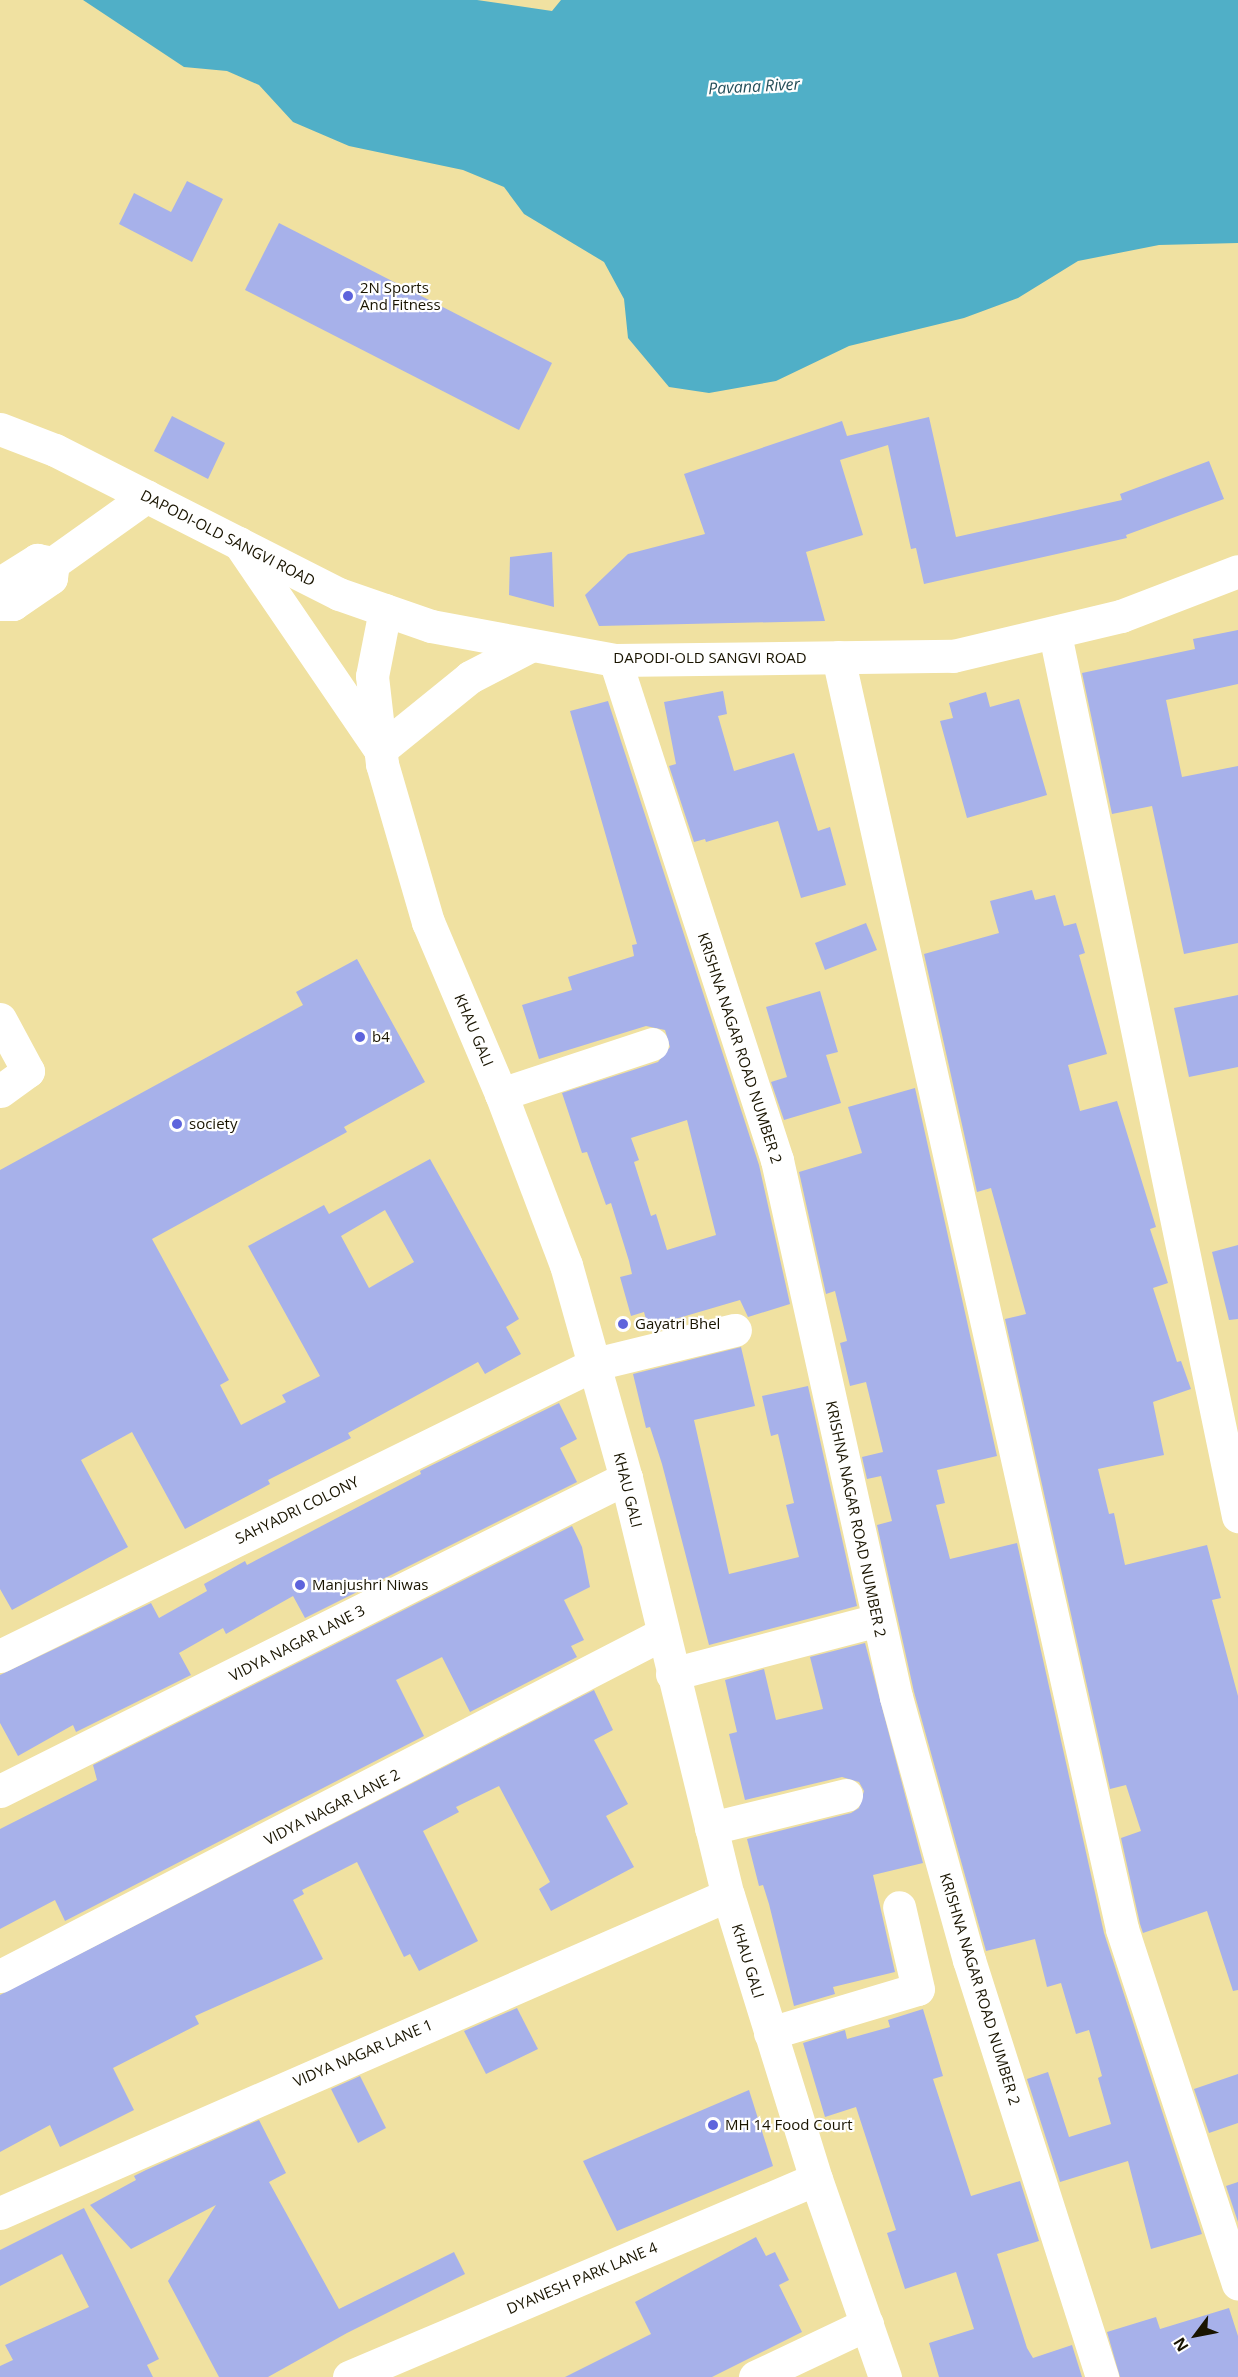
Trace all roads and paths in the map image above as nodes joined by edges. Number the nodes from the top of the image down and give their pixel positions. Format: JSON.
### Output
{"nodes":[{"id":1,"x":0,"y":429,"type":"edge"},
{"id":2,"x":147,"y":496,"type":"junction"},
{"id":3,"x":239,"y":543,"type":"junction"},
{"id":4,"x":52,"y":563,"type":"junction"},
{"id":5,"x":1238,"y":571,"type":"edge"},
{"id":6,"x":0,"y":583,"type":"edge"},
{"id":7,"x":0,"y":604,"type":"edge"},
{"id":8,"x":386,"y":610,"type":"junction"},
{"id":9,"x":1055,"y":634,"type":"junction"},
{"id":10,"x":528,"y":646,"type":"junction"},
{"id":11,"x":838,"y":657,"type":"junction"},
{"id":12,"x":615,"y":660,"type":"junction"},
{"id":13,"x":380,"y":750,"type":"junction"},
{"id":14,"x":0,"y":1019,"type":"edge"},
{"id":15,"x":652,"y":1044,"type":"dead end"},
{"id":16,"x":0,"y":1092,"type":"edge"},
{"id":17,"x":501,"y":1094,"type":"junction"},
{"id":18,"x":735,"y":1330,"type":"dead end"},
{"id":19,"x":595,"y":1364,"type":"junction"},
{"id":20,"x":626,"y":1478,"type":"junction"},
{"id":21,"x":1238,"y":1516,"type":"edge"},
{"id":22,"x":878,"y":1620,"type":"junction"},
{"id":23,"x":662,"y":1634,"type":"junction"},
{"id":24,"x":0,"y":1656,"type":"edge"},
{"id":25,"x":672,"y":1674,"type":"junction"},
{"id":26,"x":0,"y":1791,"type":"edge"},
{"id":27,"x":846,"y":1795,"type":"dead end"},
{"id":28,"x":711,"y":1828,"type":"junction"},
{"id":29,"x":728,"y":1895,"type":"junction"},
{"id":30,"x":899,"y":1906,"type":"dead end"},
{"id":31,"x":0,"y":1976,"type":"edge"},
{"id":32,"x":770,"y":2033,"type":"junction"},
{"id":33,"x":816,"y":2179,"type":"junction"},
{"id":34,"x":0,"y":2213,"type":"edge"},
{"id":35,"x":1238,"y":2283,"type":"edge"},
{"id":36,"x":867,"y":2324,"type":"junction"},
{"id":37,"x":349,"y":2377,"type":"edge"},
{"id":38,"x":755,"y":2377,"type":"edge"},
{"id":39,"x":885,"y":2377,"type":"edge"},
{"id":40,"x":1102,"y":2377,"type":"edge"}],
"edges":[{"from":1,"to":2,"type":"street","name":"DAPODI-OLD SANGVI ROAD"},
{"from":2,"to":3,"type":"street","name":"DAPODI-OLD SANGVI ROAD"},
{"from":2,"to":4,"type":"street"},
{"from":3,"to":8,"type":"street","name":"DAPODI-OLD SANGVI ROAD"},
{"from":3,"to":13,"type":"street"},
{"from":4,"to":6,"type":"street"},
{"from":4,"to":7,"type":"street"},
{"from":5,"to":9,"type":"street","name":"DAPODI-OLD SANGVI ROAD"},
{"from":8,"to":10,"type":"street","name":"DAPODI-OLD SANGVI ROAD"},
{"from":8,"to":13,"type":"street","name":"KHAU GALI"},
{"from":9,"to":11,"type":"street","name":"DAPODI-OLD SANGVI ROAD"},
{"from":9,"to":21,"type":"street"},
{"from":10,"to":12,"type":"street","name":"DAPODI-OLD SANGVI ROAD"},
{"from":10,"to":13,"type":"street"},
{"from":11,"to":12,"type":"street","name":"DAPODI-OLD SANGVI ROAD"},
{"from":11,"to":35,"type":"street"},
{"from":12,"to":22,"type":"street","name":"KRISHNA NAGAR ROAD NUMBER 2"},
{"from":13,"to":17,"type":"street","name":"KHAU GALI"},
{"from":14,"to":16,"type":"street"},
{"from":15,"to":17,"type":"street"},
{"from":17,"to":19,"type":"street","name":"KHAU GALI"},
{"from":18,"to":19,"type":"street","name":"SAHYADRI COLONY"},
{"from":19,"to":20,"type":"street","name":"KHAU GALI"},
{"from":19,"to":24,"type":"street","name":"SAHYADRI COLONY"},
{"from":20,"to":23,"type":"street","name":"KHAU GALI"},
{"from":20,"to":26,"type":"street","name":"VIDYA NAGAR LANE 3"},
{"from":22,"to":25,"type":"street"},
{"from":22,"to":40,"type":"street","name":"KRISHNA NAGAR ROAD NUMBER 2"},
{"from":23,"to":25,"type":"street","name":"KHAU GALI"},
{"from":23,"to":31,"type":"street","name":"VIDYA NAGAR LANE 2"},
{"from":25,"to":28,"type":"street","name":"KHAU GALI"},
{"from":27,"to":28,"type":"street"},
{"from":28,"to":29,"type":"street","name":"KHAU GALI"},
{"from":29,"to":32,"type":"street","name":"KHAU GALI"},
{"from":29,"to":34,"type":"street","name":"VIDYA NAGAR LANE 1"},
{"from":30,"to":32,"type":"street"},
{"from":32,"to":33,"type":"street","name":"KHAU GALI"},
{"from":33,"to":36,"type":"street","name":"KHAU GALI"},
{"from":33,"to":37,"type":"street","name":"DYANESH PARK LANE 4"},
{"from":36,"to":38,"type":"street"},
{"from":36,"to":39,"type":"street","name":"KHAU GALI"}]}
